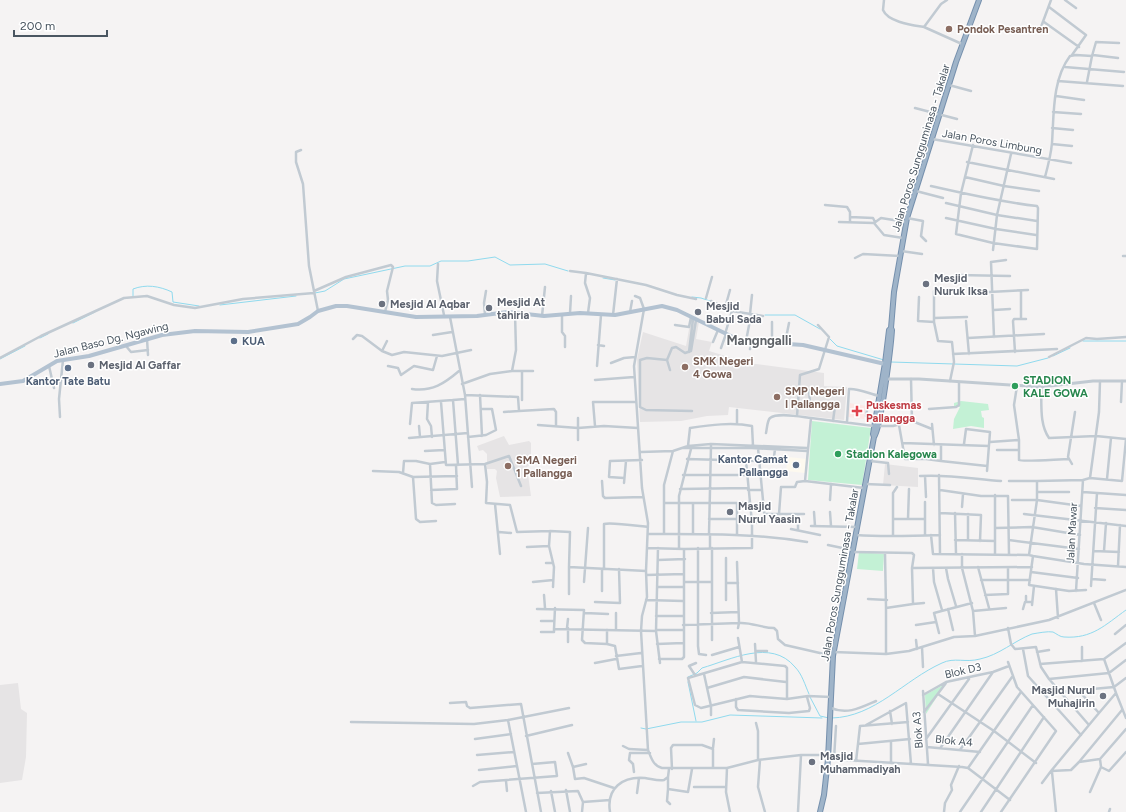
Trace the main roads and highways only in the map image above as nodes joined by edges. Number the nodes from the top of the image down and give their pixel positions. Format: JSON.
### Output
{"nodes":[{"id":1,"x":979,"y":0,"type":"edge"},
{"id":2,"x":887,"y":361,"type":"junction"},
{"id":3,"x":0,"y":384,"type":"edge"},
{"id":4,"x":876,"y":426,"type":"junction"},
{"id":5,"x":820,"y":812,"type":"edge"}],
"edges":[{"from":1,"to":2,"type":"highway","name":"Jalan Poros Sungguminasa - Takalar"},
{"from":2,"to":3,"type":"main road","name":"Jalan Baso Dg. Ngawing"},
{"from":2,"to":4,"type":"highway","name":"Jalan Poros Sungguminasa - Takalar"},
{"from":2,"to":4,"type":"highway","name":"Jalan Poros Sungguminasa - Takalar"},
{"from":4,"to":5,"type":"highway","name":"Jalan Poros Sungguminasa - Takalar"}]}
